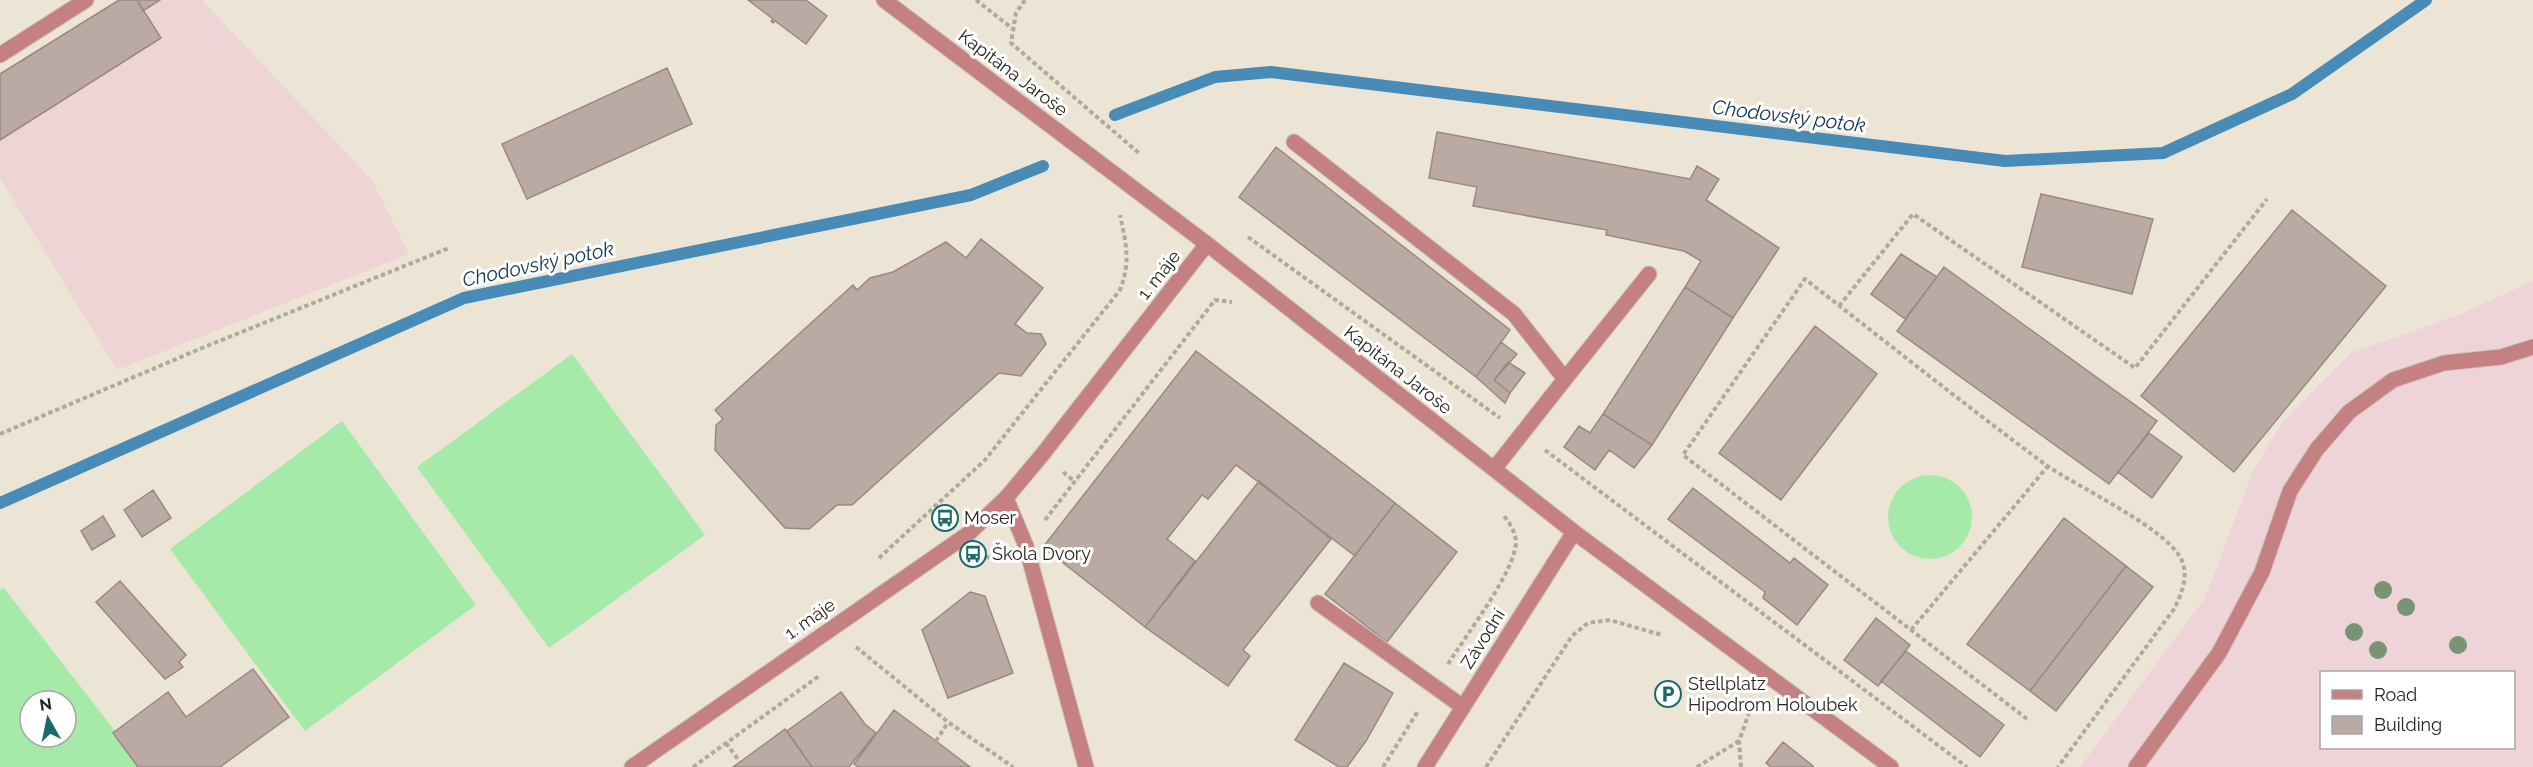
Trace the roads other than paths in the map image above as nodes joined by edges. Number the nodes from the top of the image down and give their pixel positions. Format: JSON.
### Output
{"nodes":[{"id":1,"x":86,"y":0,"type":"edge"},
{"id":2,"x":884,"y":0,"type":"edge"},
{"id":3,"x":0,"y":55,"type":"edge"},
{"id":4,"x":1294,"y":142,"type":"dead end"},
{"id":5,"x":1207,"y":244,"type":"junction"},
{"id":6,"x":1649,"y":274,"type":"dead end"},
{"id":7,"x":2529,"y":352,"type":"edge"},
{"id":8,"x":1565,"y":379,"type":"junction"},
{"id":9,"x":1494,"y":470,"type":"junction"},
{"id":10,"x":1006,"y":498,"type":"junction"},
{"id":11,"x":1574,"y":532,"type":"junction"},
{"id":12,"x":1318,"y":603,"type":"dead end"},
{"id":13,"x":1463,"y":707,"type":"junction"},
{"id":14,"x":632,"y":767,"type":"edge"},
{"id":15,"x":1086,"y":767,"type":"edge"},
{"id":16,"x":1425,"y":767,"type":"edge"},
{"id":17,"x":1891,"y":767,"type":"edge"},
{"id":18,"x":2136,"y":767,"type":"edge"}],
"edges":[{"from":1,"to":3,"type":"street"},
{"from":2,"to":5,"type":"street","name":"Kapitána Jaroše"},
{"from":4,"to":8,"type":"street"},
{"from":5,"to":9,"type":"street","name":"Kapitána Jaroše"},
{"from":5,"to":10,"type":"street","name":"1. máje"},
{"from":6,"to":8,"type":"street"},
{"from":7,"to":18,"type":"street"},
{"from":8,"to":9,"type":"street"},
{"from":9,"to":11,"type":"street","name":"Kapitána Jaroše"},
{"from":10,"to":14,"type":"street","name":"1. máje"},
{"from":10,"to":15,"type":"street"},
{"from":11,"to":13,"type":"street","name":"Závodní"},
{"from":11,"to":17,"type":"street","name":"Kapitána Jaroše"},
{"from":12,"to":13,"type":"street"},
{"from":13,"to":16,"type":"street","name":"Závodní"}]}
